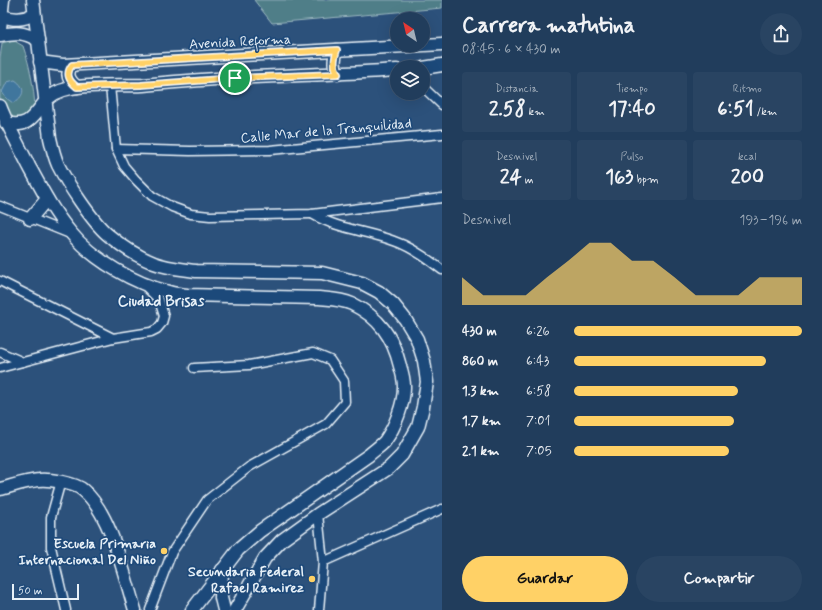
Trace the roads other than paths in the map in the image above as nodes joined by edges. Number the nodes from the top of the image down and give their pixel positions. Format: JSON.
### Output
{"nodes":[{"id":1,"x":3,"y":0,"type":"edge"},
{"id":2,"x":33,"y":0,"type":"edge"},
{"id":3,"x":34,"y":14,"type":"junction"},
{"id":4,"x":2,"y":16,"type":"junction"},
{"id":5,"x":0,"y":29,"type":"edge"},
{"id":6,"x":0,"y":35,"type":"edge"},
{"id":7,"x":38,"y":40,"type":"junction"},
{"id":8,"x":442,"y":44,"type":"edge"},
{"id":9,"x":337,"y":50,"type":"junction"},
{"id":10,"x":232,"y":56,"type":"junction"},
{"id":11,"x":40,"y":62,"type":"junction"},
{"id":12,"x":72,"y":65,"type":"junction"},
{"id":13,"x":442,"y":65,"type":"edge"},
{"id":14,"x":430,"y":67,"type":"edge"},
{"id":15,"x":390,"y":70,"type":"edge"},
{"id":16,"x":338,"y":74,"type":"junction"},
{"id":17,"x":235,"y":78,"type":"junction"},
{"id":18,"x":110,"y":86,"type":"junction"},
{"id":19,"x":77,"y":87,"type":"junction"},
{"id":20,"x":430,"y":94,"type":"edge"},
{"id":21,"x":45,"y":101,"type":"junction"},
{"id":22,"x":442,"y":105,"type":"edge"},
{"id":23,"x":0,"y":106,"type":"edge"},
{"id":24,"x":6,"y":123,"type":"junction"},
{"id":25,"x":442,"y":134,"type":"edge"},
{"id":26,"x":116,"y":149,"type":"junction"},
{"id":27,"x":442,"y":198,"type":"edge"},
{"id":28,"x":46,"y":199,"type":"junction"},
{"id":29,"x":431,"y":199,"type":"junction"},
{"id":30,"x":442,"y":205,"type":"edge"},
{"id":31,"x":0,"y":206,"type":"edge"},
{"id":32,"x":312,"y":214,"type":"junction"},
{"id":33,"x":30,"y":219,"type":"junction"},
{"id":34,"x":72,"y":234,"type":"junction"},
{"id":35,"x":442,"y":270,"type":"edge"},
{"id":36,"x":0,"y":281,"type":"edge"},
{"id":37,"x":142,"y":282,"type":"junction"},
{"id":38,"x":113,"y":338,"type":"junction"},
{"id":39,"x":0,"y":352,"type":"edge"},
{"id":40,"x":23,"y":362,"type":"junction"},
{"id":41,"x":0,"y":368,"type":"edge"},
{"id":42,"x":194,"y":368,"type":"dead end"},
{"id":43,"x":61,"y":481,"type":"junction"},
{"id":44,"x":0,"y":489,"type":"edge"},
{"id":45,"x":441,"y":508,"type":"edge"},
{"id":46,"x":318,"y":514,"type":"junction"},
{"id":47,"x":323,"y":562,"type":"junction"},
{"id":48,"x":222,"y":570,"type":"junction"},
{"id":49,"x":66,"y":610,"type":"edge"},
{"id":50,"x":135,"y":610,"type":"edge"},
{"id":51,"x":150,"y":610,"type":"edge"},
{"id":52,"x":192,"y":610,"type":"edge"},
{"id":53,"x":224,"y":610,"type":"edge"},
{"id":54,"x":235,"y":610,"type":"edge"},
{"id":55,"x":319,"y":610,"type":"edge"}],
"edges":[{"from":1,"to":4,"type":"main road"},
{"from":2,"to":3,"type":"main road"},
{"from":3,"to":4,"type":"main road"},
{"from":3,"to":7,"type":"main road"},
{"from":4,"to":5,"type":"main road"},
{"from":6,"to":7,"type":"main road"},
{"from":7,"to":11,"type":"main road"},
{"from":8,"to":9,"type":"main road","name":"Avenida Reforma"},
{"from":9,"to":10,"type":"main road","name":"Avenida Reforma"},
{"from":9,"to":16,"type":"main road"},
{"from":10,"to":12,"type":"main road","name":"Avenida Reforma"},
{"from":10,"to":17,"type":"main road"},
{"from":11,"to":12,"type":"main road","name":"Avenida Reforma"},
{"from":11,"to":21,"type":"main road"},
{"from":12,"to":19,"type":"main road"},
{"from":13,"to":14,"type":"main road"},
{"from":15,"to":16,"type":"main road"},
{"from":16,"to":17,"type":"main road"},
{"from":17,"to":18,"type":"main road"},
{"from":18,"to":19,"type":"main road"},
{"from":18,"to":26,"type":"street"},
{"from":19,"to":21,"type":"main road"},
{"from":20,"to":22,"type":"street"},
{"from":21,"to":24,"type":"main road"},
{"from":21,"to":46,"type":"main road"},
{"from":23,"to":24,"type":"main road"},
{"from":24,"to":28,"type":"main road"},
{"from":25,"to":26,"type":"street","name":"Calle Mar de la Tranquilidad"},
{"from":26,"to":32,"type":"street"},
{"from":27,"to":29,"type":"street"},
{"from":28,"to":33,"type":"main road"},
{"from":28,"to":34,"type":"main road"},
{"from":29,"to":30,"type":"street"},
{"from":29,"to":32,"type":"street"},
{"from":31,"to":33,"type":"street"},
{"from":32,"to":35,"type":"street"},
{"from":33,"to":34,"type":"street"},
{"from":34,"to":37,"type":"main road"},
{"from":36,"to":38,"type":"street"},
{"from":37,"to":38,"type":"street"},
{"from":37,"to":48,"type":"main road"},
{"from":38,"to":40,"type":"street"},
{"from":39,"to":40,"type":"street"},
{"from":40,"to":41,"type":"street"},
{"from":42,"to":51,"type":"street"},
{"from":43,"to":44,"type":"main road"},
{"from":43,"to":49,"type":"street"},
{"from":43,"to":50,"type":"main road"},
{"from":45,"to":47,"type":"street"},
{"from":46,"to":47,"type":"street"},
{"from":46,"to":54,"type":"main road"},
{"from":47,"to":55,"type":"street"},
{"from":48,"to":52,"type":"main road"},
{"from":48,"to":53,"type":"main road"}]}
